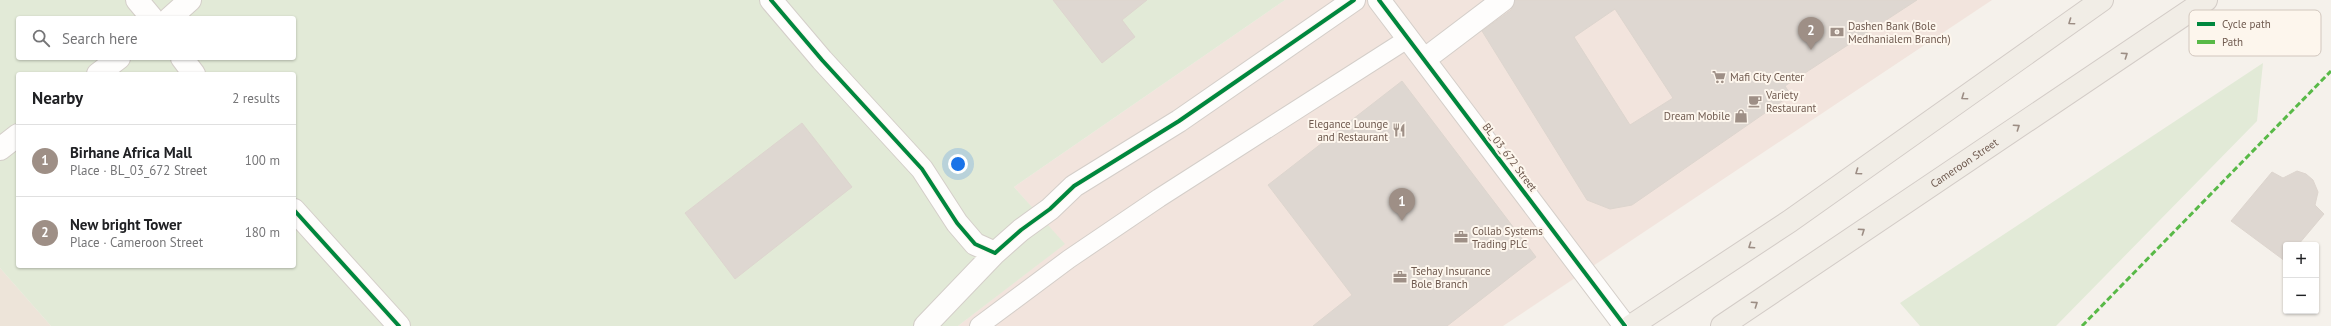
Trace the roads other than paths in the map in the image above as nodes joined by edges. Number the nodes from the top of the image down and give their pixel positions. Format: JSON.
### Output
{"nodes":[{"id":1,"x":137,"y":0,"type":"edge"},
{"id":2,"x":190,"y":0,"type":"edge"},
{"id":3,"x":771,"y":0,"type":"edge"},
{"id":4,"x":1354,"y":0,"type":"edge"},
{"id":5,"x":1379,"y":0,"type":"edge"},
{"id":6,"x":1503,"y":0,"type":"edge"},
{"id":7,"x":2102,"y":0,"type":"edge"},
{"id":8,"x":2206,"y":0,"type":"edge"},
{"id":9,"x":2191,"y":10,"type":"edge"},
{"id":10,"x":2189,"y":11,"type":"edge"},
{"id":11,"x":150,"y":16,"type":"edge"},
{"id":12,"x":172,"y":16,"type":"edge"},
{"id":13,"x":1409,"y":38,"type":"junction"},
{"id":14,"x":1425,"y":59,"type":"junction"},
{"id":15,"x":116,"y":60,"type":"edge"},
{"id":16,"x":184,"y":60,"type":"edge"},
{"id":17,"x":101,"y":72,"type":"edge"},
{"id":18,"x":192,"y":72,"type":"edge"},
{"id":19,"x":16,"y":137,"type":"edge"},
{"id":20,"x":0,"y":149,"type":"edge"},
{"id":21,"x":296,"y":212,"type":"edge"},
{"id":22,"x":995,"y":253,"type":"junction"},
{"id":23,"x":399,"y":326,"type":"edge"},
{"id":24,"x":925,"y":326,"type":"edge"},
{"id":25,"x":980,"y":326,"type":"edge"},
{"id":26,"x":1625,"y":326,"type":"edge"},
{"id":27,"x":1631,"y":326,"type":"edge"},
{"id":28,"x":1722,"y":326,"type":"edge"}],
"edges":[{"from":1,"to":11,"type":"street"},
{"from":2,"to":12,"type":"street"},
{"from":3,"to":22,"type":"street"},
{"from":4,"to":22,"type":"street"},
{"from":5,"to":13,"type":"street","name":"BL_03_672 Street"},
{"from":6,"to":14,"type":"street"},
{"from":7,"to":27,"type":"main road","one_way":true},
{"from":9,"to":8,"type":"main road","name":"Cameroon Street","one_way":true},
{"from":28,"to":10,"type":"main road","name":"Cameroon Street","one_way":true},
{"from":13,"to":14,"type":"street","name":"BL_03_672 Street"},
{"from":13,"to":25,"type":"lane"},
{"from":14,"to":26,"type":"street","name":"BL_03_672 Street"},
{"from":15,"to":17,"type":"street"},
{"from":16,"to":18,"type":"street"},
{"from":19,"to":20,"type":"street"},
{"from":21,"to":23,"type":"street"},
{"from":22,"to":24,"type":"street"}]}
